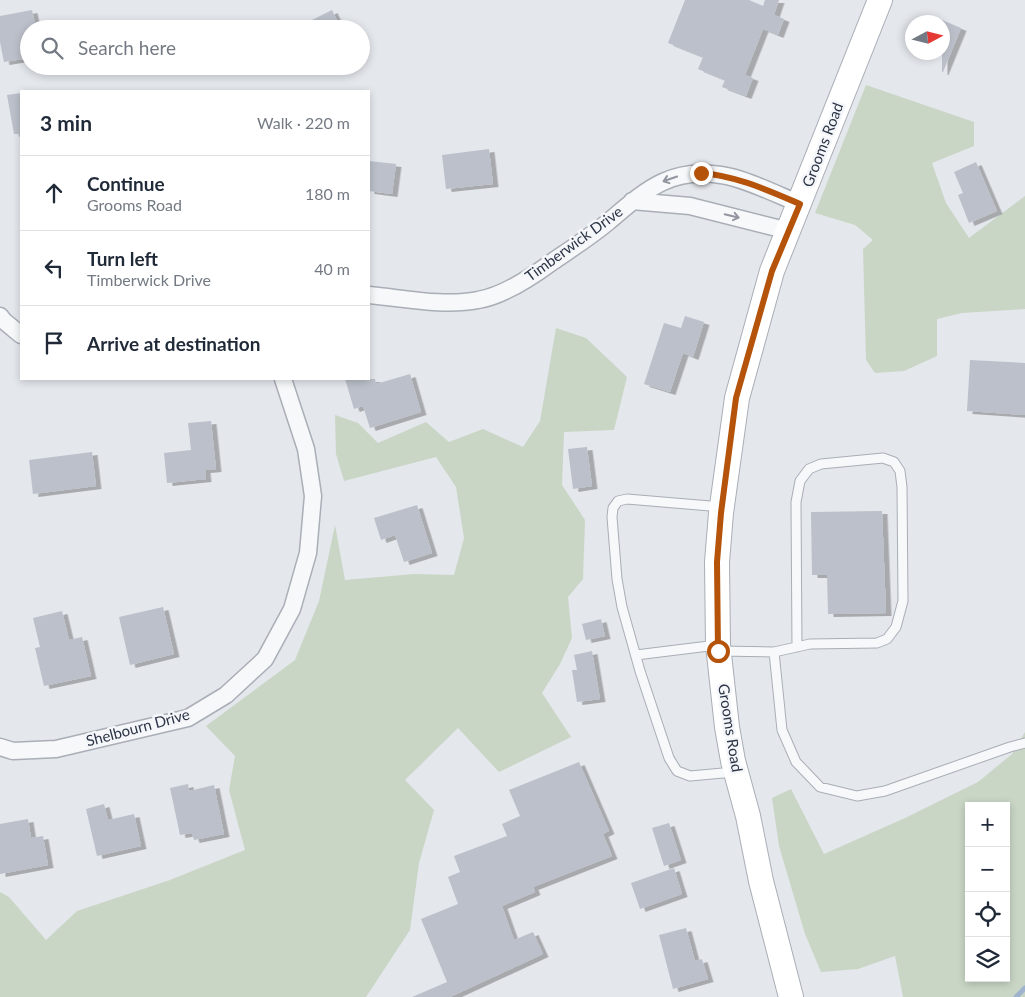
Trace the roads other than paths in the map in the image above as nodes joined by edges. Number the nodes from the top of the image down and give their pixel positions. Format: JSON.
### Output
{"nodes":[{"id":1,"x":880,"y":0,"type":"edge"},
{"id":2,"x":632,"y":201,"type":"junction"},
{"id":3,"x":800,"y":204,"type":"junction"},
{"id":4,"x":789,"y":231,"type":"junction"},
{"id":5,"x":370,"y":295,"type":"edge"},
{"id":6,"x":0,"y":316,"type":"edge"},
{"id":7,"x":20,"y":334,"type":"edge"},
{"id":8,"x":283,"y":380,"type":"edge"},
{"id":9,"x":722,"y":507,"type":"junction"},
{"id":10,"x":797,"y":647,"type":"junction"},
{"id":11,"x":718,"y":648,"type":"junction"},
{"id":12,"x":774,"y":652,"type":"junction"},
{"id":13,"x":636,"y":655,"type":"junction"},
{"id":14,"x":1025,"y":743,"type":"edge"},
{"id":15,"x":0,"y":747,"type":"edge"},
{"id":16,"x":736,"y":772,"type":"junction"},
{"id":17,"x":791,"y":997,"type":"edge"}],
"edges":[{"from":1,"to":3,"type":"street","name":"Grooms Road"},
{"from":3,"to":2,"type":"street","name":"Timberwick Drive","one_way":true},
{"from":2,"to":4,"type":"street","name":"Timberwick Drive","one_way":true},
{"from":2,"to":5,"type":"street","name":"Timberwick Drive"},
{"from":3,"to":4,"type":"street","name":"Grooms Road"},
{"from":4,"to":9,"type":"street","name":"Grooms Road"},
{"from":6,"to":7,"type":"street"},
{"from":8,"to":15,"type":"street","name":"Shelbourn Drive"},
{"from":9,"to":11,"type":"street","name":"Grooms Road"},
{"from":9,"to":13,"type":"lane"},
{"from":10,"to":10,"type":"lane"},
{"from":10,"to":12,"type":"lane"},
{"from":11,"to":12,"type":"lane"},
{"from":11,"to":13,"type":"lane"},
{"from":11,"to":16,"type":"street","name":"Grooms Road"},
{"from":12,"to":14,"type":"lane"},
{"from":13,"to":16,"type":"lane"},
{"from":16,"to":17,"type":"street","name":"Grooms Road"}]}
